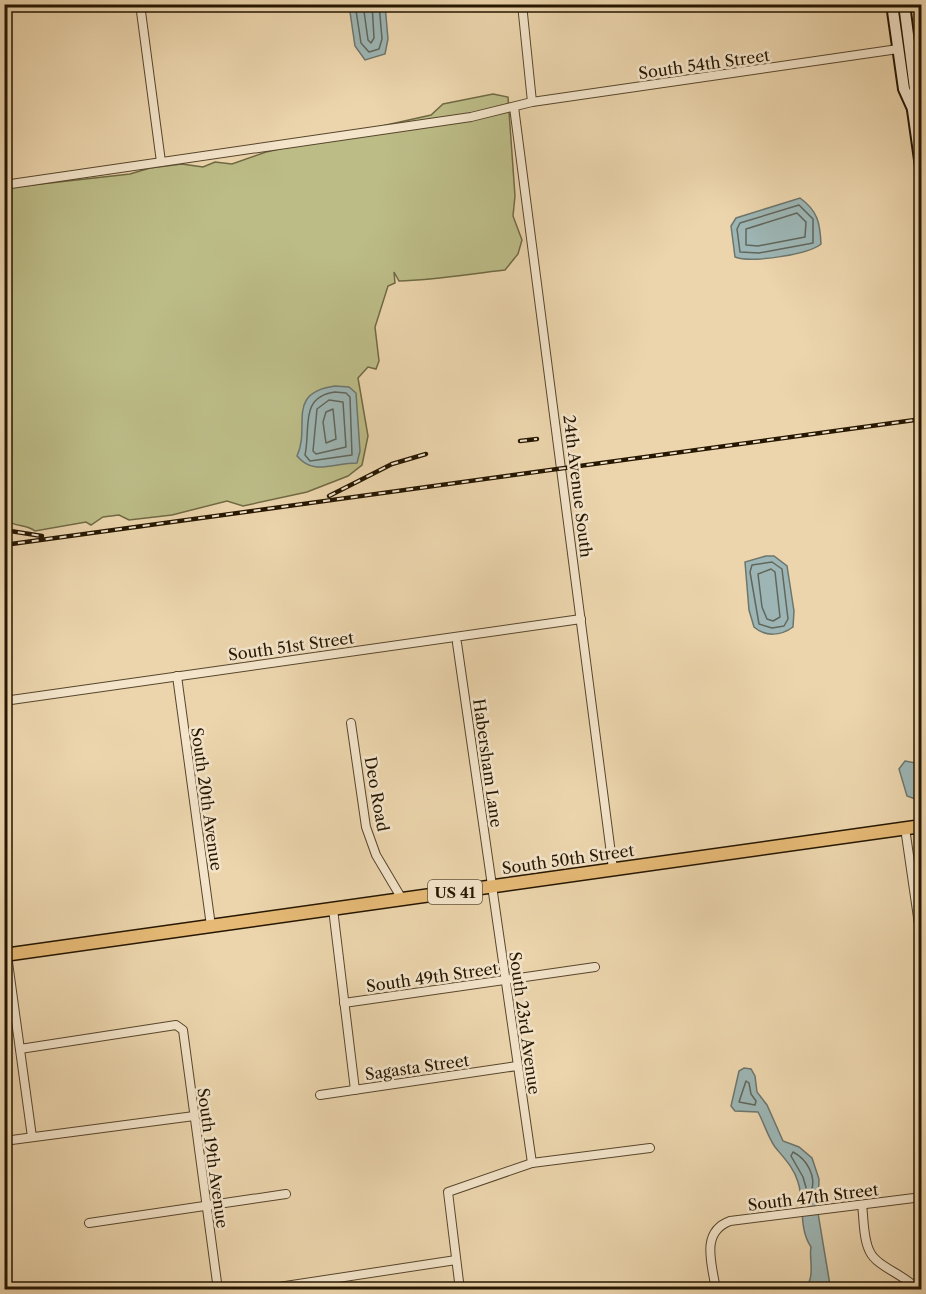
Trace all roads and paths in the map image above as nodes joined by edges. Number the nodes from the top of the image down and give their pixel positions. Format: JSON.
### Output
{"nodes":[{"id":1,"x":140,"y":4,"type":"edge"},
{"id":2,"x":522,"y":4,"type":"edge"},
{"id":3,"x":892,"y":4,"type":"edge"},
{"id":4,"x":904,"y":4,"type":"edge"},
{"id":5,"x":898,"y":49,"type":"junction"},
{"id":6,"x":915,"y":95,"type":"junction"},
{"id":7,"x":532,"y":102,"type":"junction"},
{"id":8,"x":514,"y":107,"type":"junction"},
{"id":9,"x":913,"y":110,"type":"junction"},
{"id":10,"x":161,"y":162,"type":"junction"},
{"id":11,"x":921,"y":174,"type":"edge"},
{"id":12,"x":4,"y":185,"type":"edge"},
{"id":13,"x":581,"y":619,"type":"junction"},
{"id":14,"x":457,"y":643,"type":"dead end"},
{"id":15,"x":177,"y":676,"type":"junction"},
{"id":16,"x":4,"y":701,"type":"edge"},
{"id":17,"x":351,"y":723,"type":"dead end"},
{"id":18,"x":921,"y":826,"type":"edge"},
{"id":19,"x":905,"y":828,"type":"junction"},
{"id":20,"x":613,"y":870,"type":"junction"},
{"id":21,"x":492,"y":886,"type":"junction"},
{"id":22,"x":402,"y":899,"type":"junction"},
{"id":23,"x":333,"y":909,"type":"junction"},
{"id":24,"x":211,"y":926,"type":"junction"},
{"id":25,"x":921,"y":945,"type":"edge"},
{"id":26,"x":6,"y":955,"type":"edge"},
{"id":27,"x":595,"y":968,"type":"dead end"},
{"id":28,"x":505,"y":980,"type":"junction"},
{"id":29,"x":344,"y":1003,"type":"junction"},
{"id":30,"x":20,"y":1049,"type":"junction"},
{"id":31,"x":517,"y":1066,"type":"junction"},
{"id":32,"x":356,"y":1090,"type":"junction"},
{"id":33,"x":320,"y":1095,"type":"dead end"},
{"id":34,"x":194,"y":1116,"type":"junction"},
{"id":35,"x":32,"y":1137,"type":"junction"},
{"id":36,"x":4,"y":1141,"type":"edge"},
{"id":37,"x":650,"y":1148,"type":"dead end"},
{"id":38,"x":532,"y":1163,"type":"junction"},
{"id":39,"x":286,"y":1194,"type":"dead end"},
{"id":40,"x":921,"y":1197,"type":"edge"},
{"id":41,"x":862,"y":1204,"type":"junction"},
{"id":42,"x":206,"y":1206,"type":"junction"},
{"id":43,"x":89,"y":1223,"type":"dead end"},
{"id":44,"x":456,"y":1260,"type":"junction"},
{"id":45,"x":218,"y":1290,"type":"edge"},
{"id":46,"x":259,"y":1290,"type":"edge"},
{"id":47,"x":460,"y":1290,"type":"edge"},
{"id":48,"x":716,"y":1290,"type":"edge"},
{"id":49,"x":918,"y":1290,"type":"edge"}],
"edges":[{"from":1,"to":10,"type":"street"},
{"from":2,"to":7,"type":"street"},
{"from":3,"to":5,"type":"main road"},
{"from":4,"to":6,"type":"main road"},
{"from":5,"to":6,"type":"main road"},
{"from":5,"to":7,"type":"street","name":"South 54th Street"},
{"from":5,"to":9,"type":"main road"},
{"from":6,"to":9,"type":"main road"},
{"from":7,"to":8,"type":"street","name":"South 54th Street"},
{"from":8,"to":10,"type":"street","name":"South 54th Street"},
{"from":8,"to":13,"type":"street","name":"24th Avenue South"},
{"from":9,"to":11,"type":"main road"},
{"from":10,"to":12,"type":"street","name":"South 54th Street"},
{"from":13,"to":15,"type":"street","name":"South 51st Street"},
{"from":13,"to":20,"type":"street","name":"24th Avenue South"},
{"from":14,"to":21,"type":"street","name":"Habersham Lane"},
{"from":15,"to":16,"type":"street","name":"South 51st Street"},
{"from":15,"to":24,"type":"street","name":"South 20th Avenue"},
{"from":17,"to":22,"type":"street","name":"Deo Road"},
{"from":18,"to":19,"type":"main road","name":"South 50th Street","number":"US 41"},
{"from":19,"to":20,"type":"main road","name":"South 50th Street","number":"US 41"},
{"from":19,"to":25,"type":"street"},
{"from":20,"to":21,"type":"main road","name":"South 50th Street","number":"US 41"},
{"from":21,"to":22,"type":"main road","name":"South 50th Street","number":"US 41"},
{"from":21,"to":28,"type":"street","name":"South 23rd Avenue"},
{"from":22,"to":23,"type":"main road","name":"South 50th Street","number":"US 41"},
{"from":23,"to":24,"type":"main road","name":"South 50th Street","number":"US 41"},
{"from":23,"to":29,"type":"street"},
{"from":24,"to":26,"type":"main road","name":"South 50th Street","number":"US 41"},
{"from":26,"to":30,"type":"street"},
{"from":27,"to":28,"type":"street","name":"South 49th Street"},
{"from":28,"to":29,"type":"street","name":"South 49th Street"},
{"from":28,"to":31,"type":"street","name":"South 23rd Avenue"},
{"from":29,"to":32,"type":"street"},
{"from":30,"to":34,"type":"street","name":"South 19th Avenue"},
{"from":30,"to":35,"type":"street"},
{"from":31,"to":32,"type":"street","name":"Sagasta Street"},
{"from":31,"to":38,"type":"street","name":"South 23rd Avenue"},
{"from":32,"to":33,"type":"street","name":"Sagasta Street"},
{"from":34,"to":35,"type":"street"},
{"from":34,"to":42,"type":"street","name":"South 19th Avenue"},
{"from":35,"to":36,"type":"street"},
{"from":37,"to":38,"type":"street"},
{"from":38,"to":44,"type":"street"},
{"from":39,"to":42,"type":"street"},
{"from":40,"to":41,"type":"street","name":"South 47th Street"},
{"from":41,"to":48,"type":"street","name":"South 47th Street"},
{"from":41,"to":49,"type":"street"},
{"from":42,"to":43,"type":"street"},
{"from":42,"to":45,"type":"street","name":"South 19th Avenue"},
{"from":44,"to":46,"type":"street"},
{"from":44,"to":47,"type":"street"}]}
